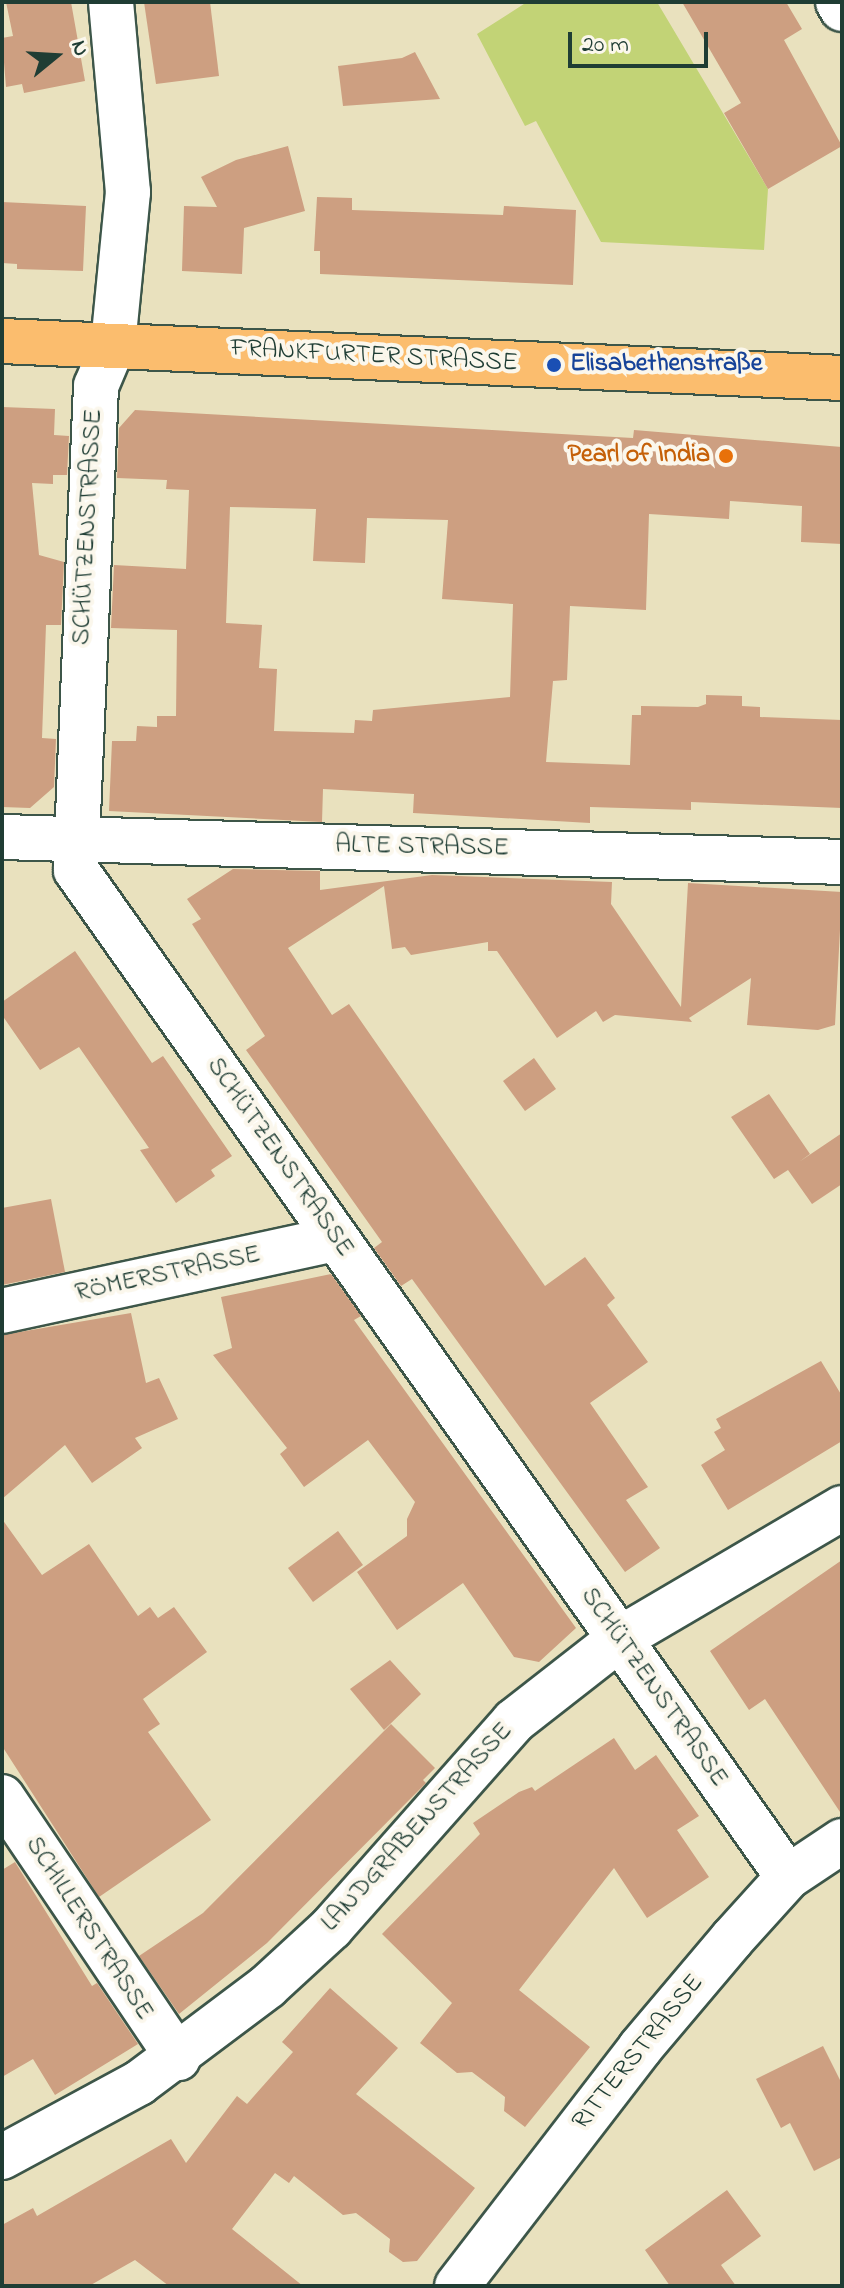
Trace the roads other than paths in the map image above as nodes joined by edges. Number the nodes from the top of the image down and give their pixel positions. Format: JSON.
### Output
{"nodes":[{"id":1,"x":111,"y":2,"type":"edge"},
{"id":2,"x":838,"y":2,"type":"edge"},
{"id":3,"x":842,"y":9,"type":"edge"},
{"id":4,"x":2,"y":341,"type":"edge"},
{"id":5,"x":113,"y":346,"type":"junction"},
{"id":6,"x":842,"y":378,"type":"edge"},
{"id":7,"x":2,"y":837,"type":"edge"},
{"id":8,"x":75,"y":840,"type":"junction"},
{"id":9,"x":842,"y":862,"type":"edge"},
{"id":10,"x":335,"y":1239,"type":"junction"},
{"id":11,"x":2,"y":1311,"type":"edge"},
{"id":12,"x":842,"y":1508,"type":"edge"},
{"id":13,"x":619,"y":1639,"type":"junction"},
{"id":14,"x":2,"y":1797,"type":"edge"},
{"id":15,"x":842,"y":1841,"type":"edge"},
{"id":16,"x":788,"y":1877,"type":"junction"},
{"id":17,"x":178,"y":2058,"type":"junction"},
{"id":18,"x":2,"y":2157,"type":"edge"},
{"id":19,"x":457,"y":2286,"type":"edge"}],
"edges":[{"from":1,"to":5,"type":"street","name":"SCHÜTZENSTRASSE"},
{"from":2,"to":3,"type":"street"},
{"from":4,"to":5,"type":"main road","name":"FRANKFURTER STRASSE"},
{"from":5,"to":6,"type":"main road","name":"FRANKFURTER STRASSE"},
{"from":5,"to":8,"type":"street","name":"SCHÜTZENSTRASSE"},
{"from":7,"to":8,"type":"street","name":"ALTE STRASSE"},
{"from":8,"to":9,"type":"street","name":"ALTE STRASSE"},
{"from":8,"to":10,"type":"street","name":"SCHÜTZENSTRASSE"},
{"from":10,"to":11,"type":"street","name":"RÖMERSTRASSE"},
{"from":10,"to":13,"type":"street","name":"SCHÜTZENSTRASSE"},
{"from":12,"to":13,"type":"street","name":"LANDGRABENSTRASSE"},
{"from":13,"to":16,"type":"street","name":"SCHÜTZENSTRASSE"},
{"from":13,"to":17,"type":"street","name":"LANDGRABENSTRASSE"},
{"from":14,"to":17,"type":"street","name":"SCHILLERSTRASSE"},
{"from":15,"to":16,"type":"street","name":"RITTERSTRASSE"},
{"from":16,"to":19,"type":"street","name":"RITTERSTRASSE"},
{"from":17,"to":18,"type":"street","name":"LANDGRABENSTRASSE"}]}
